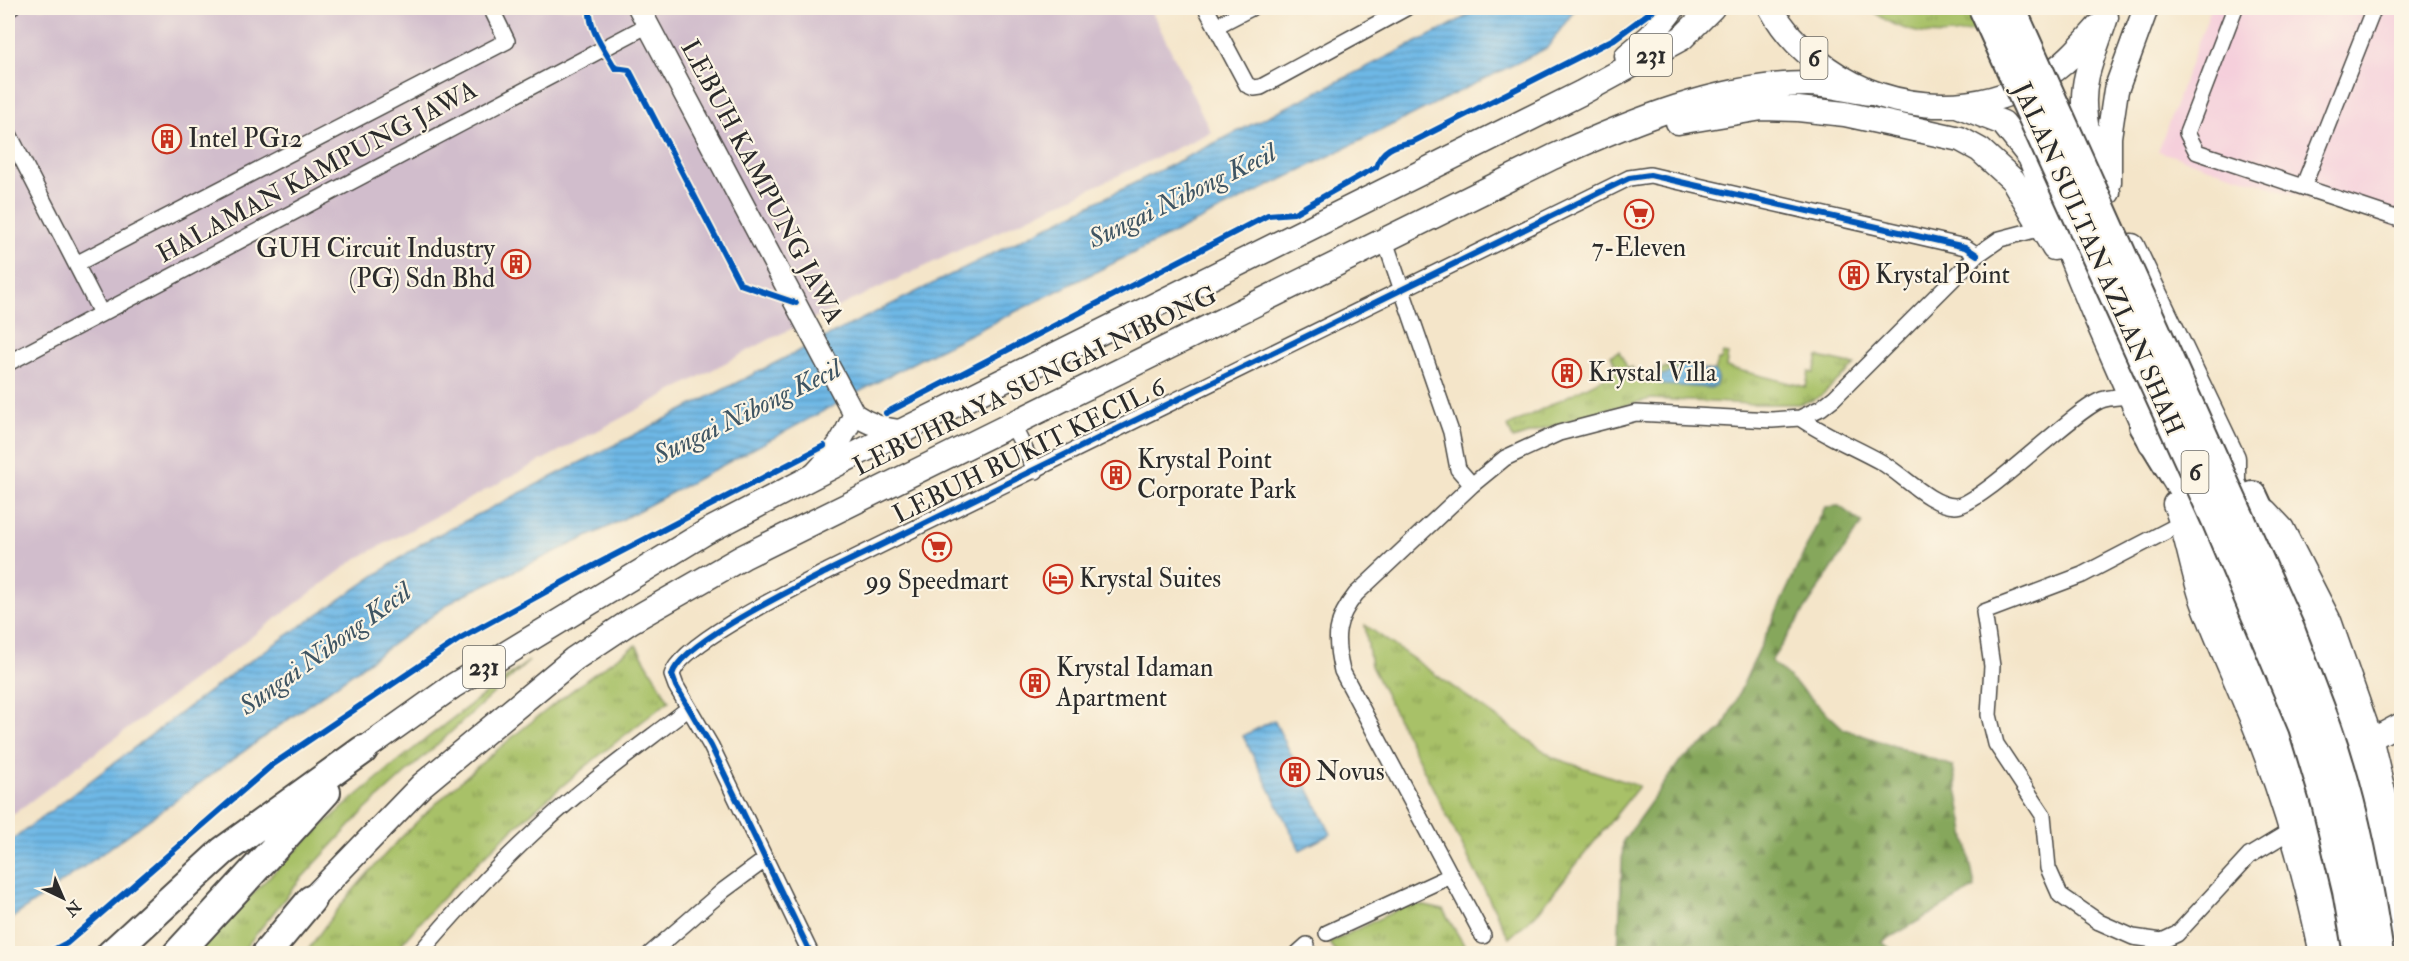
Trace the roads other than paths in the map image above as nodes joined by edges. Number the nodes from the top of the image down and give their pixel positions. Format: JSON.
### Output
{"nodes":[{"id":1,"x":491,"y":8,"type":"edge"},
{"id":2,"x":1206,"y":8,"type":"edge"},
{"id":3,"x":1251,"y":8,"type":"edge"},
{"id":4,"x":1406,"y":8,"type":"edge"},
{"id":5,"x":1672,"y":8,"type":"edge"},
{"id":6,"x":1712,"y":8,"type":"edge"},
{"id":7,"x":1772,"y":8,"type":"edge"},
{"id":8,"x":1983,"y":8,"type":"edge"},
{"id":9,"x":2011,"y":8,"type":"edge"},
{"id":10,"x":2146,"y":8,"type":"edge"},
{"id":11,"x":2235,"y":8,"type":"edge"},
{"id":12,"x":2374,"y":8,"type":"edge"},
{"id":13,"x":2108,"y":12,"type":"edge"},
{"id":14,"x":644,"y":16,"type":"edge"},
{"id":15,"x":1215,"y":26,"type":"junction"},
{"id":16,"x":1581,"y":93,"type":"junction"},
{"id":17,"x":1870,"y":93,"type":"junction"},
{"id":18,"x":1957,"y":105,"type":"junction"},
{"id":19,"x":8,"y":132,"type":"edge"},
{"id":20,"x":1602,"y":135,"type":"junction"},
{"id":21,"x":2304,"y":187,"type":"junction"},
{"id":22,"x":2110,"y":196,"type":"junction"},
{"id":23,"x":2402,"y":220,"type":"edge"},
{"id":24,"x":2042,"y":228,"type":"junction"},
{"id":25,"x":1385,"y":241,"type":"junction"},
{"id":26,"x":1977,"y":255,"type":"junction"},
{"id":27,"x":76,"y":264,"type":"junction"},
{"id":28,"x":1406,"y":288,"type":"junction"},
{"id":29,"x":2093,"y":311,"type":"junction"},
{"id":30,"x":101,"y":313,"type":"junction"},
{"id":31,"x":8,"y":363,"type":"edge"},
{"id":32,"x":2131,"y":396,"type":"junction"},
{"id":33,"x":851,"y":409,"type":"junction"},
{"id":34,"x":1800,"y":418,"type":"junction"},
{"id":35,"x":1012,"y":424,"type":"junction"},
{"id":36,"x":2144,"y":426,"type":"junction"},
{"id":37,"x":904,"y":431,"type":"junction"},
{"id":38,"x":2233,"y":458,"type":"junction"},
{"id":39,"x":1036,"y":471,"type":"junction"},
{"id":40,"x":809,"y":479,"type":"junction"},
{"id":41,"x":1472,"y":485,"type":"junction"},
{"id":42,"x":2253,"y":496,"type":"junction"},
{"id":43,"x":2182,"y":523,"type":"junction"},
{"id":44,"x":689,"y":708,"type":"junction"},
{"id":45,"x":2402,"y":723,"type":"edge"},
{"id":46,"x":2372,"y":739,"type":"junction"},
{"id":47,"x":363,"y":750,"type":"junction"},
{"id":48,"x":2292,"y":830,"type":"junction"},
{"id":49,"x":766,"y":859,"type":"junction"},
{"id":50,"x":2402,"y":865,"type":"edge"},
{"id":51,"x":1450,"y":876,"type":"junction"},
{"id":52,"x":311,"y":900,"type":"junction"},
{"id":53,"x":1327,"y":933,"type":"dead end"},
{"id":54,"x":1483,"y":936,"type":"dead end"},
{"id":55,"x":2402,"y":942,"type":"edge"},
{"id":56,"x":111,"y":954,"type":"edge"},
{"id":57,"x":177,"y":954,"type":"edge"},
{"id":58,"x":266,"y":954,"type":"edge"},
{"id":59,"x":277,"y":954,"type":"edge"},
{"id":60,"x":419,"y":954,"type":"edge"},
{"id":61,"x":650,"y":954,"type":"edge"},
{"id":62,"x":811,"y":954,"type":"edge"},
{"id":63,"x":2322,"y":954,"type":"edge"},
{"id":64,"x":2337,"y":954,"type":"edge"},
{"id":65,"x":2358,"y":954,"type":"edge"},
{"id":66,"x":2379,"y":954,"type":"edge"},
{"id":67,"x":2385,"y":954,"type":"edge"}],
"edges":[{"from":1,"to":27,"type":"street"},
{"from":2,"to":15,"type":"street"},
{"from":3,"to":15,"type":"street"},
{"from":4,"to":15,"type":"street"},
{"from":5,"to":16,"type":"main road"},
{"from":6,"to":16,"type":"main road","name":"LEBUHRAYA SUNGAI NIBONG","number":"231"},
{"from":7,"to":17,"type":"main road","number":"6"},
{"from":8,"to":65,"type":"highway","name":"JALAN SULTAN AZLAN SHAH","number":"6","bridge":true},
{"from":9,"to":66,"type":"highway","name":"JALAN SULTAN AZLAN SHAH","number":"6","bridge":true},
{"from":10,"to":22,"type":"main road"},
{"from":11,"to":21,"type":"street"},
{"from":12,"to":21,"type":"street"},
{"from":13,"to":18,"type":"main road","number":"6"},
{"from":13,"to":22,"type":"main road","name":"JALAN SULTAN AZLAN SHAH","number":"6"},
{"from":14,"to":30,"type":"street","name":"HALAMAN KAMPUNG JAWA"},
{"from":14,"to":33,"type":"street","name":"LEBUH KAMPUNG JAWA"},
{"from":16,"to":37,"type":"main road","name":"LEBUHRAYA SUNGAI NIBONG","number":"231"},
{"from":17,"to":18,"type":"main road","number":"6"},
{"from":17,"to":20,"type":"main road","name":"LEBUHRAYA SUNGAI NIBONG","number":"231"},
{"from":18,"to":29,"type":"main road","name":"JALAN SULTAN AZLAN SHAH","number":"6"},
{"from":19,"to":27,"type":"street"},
{"from":20,"to":24,"type":"main road"},
{"from":20,"to":25,"type":"main road","name":"LEBUHRAYA SUNGAI NIBONG","number":"231"},
{"from":21,"to":23,"type":"street"},
{"from":22,"to":38,"type":"main road","name":"JALAN SULTAN AZLAN SHAH","number":"6"},
{"from":24,"to":26,"type":"street"},
{"from":24,"to":29,"type":"main road"},
{"from":25,"to":28,"type":"street"},
{"from":25,"to":35,"type":"main road","name":"LEBUHRAYA SUNGAI NIBONG","number":"231"},
{"from":26,"to":28,"type":"street","name":"LEBUH BUKIT KECIL 6"},
{"from":26,"to":34,"type":"street"},
{"from":27,"to":30,"type":"street"},
{"from":28,"to":39,"type":"street","name":"LEBUH BUKIT KECIL 6"},
{"from":28,"to":41,"type":"street"},
{"from":29,"to":32,"type":"main road","name":"JALAN SULTAN AZLAN SHAH","number":"6"},
{"from":30,"to":31,"type":"street","name":"HALAMAN KAMPUNG JAWA"},
{"from":32,"to":34,"type":"street"},
{"from":32,"to":36,"type":"main road","name":"JALAN SULTAN AZLAN SHAH","number":"6"},
{"from":33,"to":37,"type":"street"},
{"from":33,"to":40,"type":"street"},
{"from":34,"to":41,"type":"street"},
{"from":35,"to":39,"type":"street"},
{"from":35,"to":52,"type":"main road","name":"LEBUHRAYA SUNGAI NIBONG","number":"231"},
{"from":36,"to":43,"type":"main road","name":"JALAN SULTAN AZLAN SHAH","number":"6"},
{"from":36,"to":64,"type":"highway"},
{"from":37,"to":40,"type":"main road","name":"LEBUHRAYA SUNGAI NIBONG","number":"231"},
{"from":38,"to":42,"type":"street","name":"JALAN SULTAN AZLAN SHAH","number":"6"},
{"from":38,"to":67,"type":"main road","name":"JALAN SULTAN AZLAN SHAH","number":"6"},
{"from":39,"to":44,"type":"street","name":"LEBUH BUKIT KECIL 6"},
{"from":40,"to":47,"type":"main road","name":"LEBUHRAYA SUNGAI NIBONG","number":"231"},
{"from":41,"to":51,"type":"street"},
{"from":42,"to":46,"type":"street","name":"JALAN SULTAN AZLAN SHAH","number":"6"},
{"from":42,"to":55,"type":"highway"},
{"from":43,"to":48,"type":"main road","name":"JALAN SULTAN AZLAN SHAH","number":"6"},
{"from":43,"to":48,"type":"street"},
{"from":44,"to":49,"type":"street"},
{"from":44,"to":60,"type":"street"},
{"from":45,"to":46,"type":"street"},
{"from":46,"to":50,"type":"street","name":"JALAN SULTAN AZLAN SHAH","number":"6"},
{"from":47,"to":56,"type":"highway"},
{"from":47,"to":57,"type":"highway"},
{"from":48,"to":63,"type":"main road","name":"JALAN SULTAN AZLAN SHAH","number":"6"},
{"from":49,"to":61,"type":"street"},
{"from":49,"to":62,"type":"street"},
{"from":51,"to":53,"type":"street"},
{"from":51,"to":54,"type":"street"},
{"from":52,"to":58,"type":"highway"},
{"from":52,"to":59,"type":"highway"}]}
